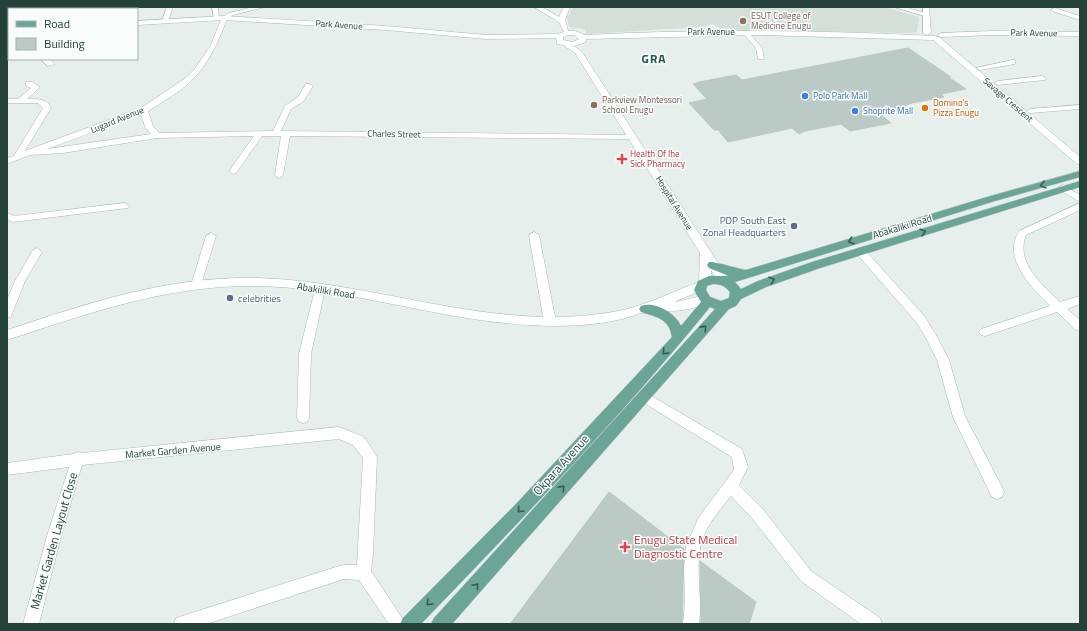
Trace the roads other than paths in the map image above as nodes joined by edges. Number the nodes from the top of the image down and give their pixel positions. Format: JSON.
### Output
{"nodes":[{"id":1,"x":170,"y":7,"type":"edge"},
{"id":2,"x":215,"y":7,"type":"edge"},
{"id":3,"x":262,"y":7,"type":"edge"},
{"id":4,"x":537,"y":7,"type":"edge"},
{"id":5,"x":566,"y":7,"type":"edge"},
{"id":6,"x":897,"y":7,"type":"edge"},
{"id":7,"x":1054,"y":10,"type":"dead end"},
{"id":8,"x":925,"y":11,"type":"edge"},
{"id":9,"x":220,"y":18,"type":"junction"},
{"id":10,"x":1080,"y":18,"type":"edge"},
{"id":11,"x":164,"y":21,"type":"junction"},
{"id":12,"x":561,"y":21,"type":"junction"},
{"id":13,"x":138,"y":23,"type":"edge"},
{"id":14,"x":926,"y":23,"type":"junction"},
{"id":15,"x":745,"y":32,"type":"junction"},
{"id":16,"x":567,"y":33,"type":"junction"},
{"id":17,"x":927,"y":33,"type":"junction"},
{"id":18,"x":1080,"y":34,"type":"edge"},
{"id":19,"x":904,"y":36,"type":"junction"},
{"id":20,"x":938,"y":36,"type":"junction"},
{"id":21,"x":558,"y":38,"type":"junction"},
{"id":22,"x":580,"y":43,"type":"junction"},
{"id":23,"x":957,"y":53,"type":"junction"},
{"id":24,"x":761,"y":58,"type":"dead end"},
{"id":25,"x":45,"y":60,"type":"edge"},
{"id":26,"x":1012,"y":62,"type":"dead end"},
{"id":27,"x":51,"y":64,"type":"dead end"},
{"id":28,"x":980,"y":68,"type":"junction"},
{"id":29,"x":1042,"y":78,"type":"dead end"},
{"id":30,"x":29,"y":84,"type":"dead end"},
{"id":31,"x":998,"y":84,"type":"junction"},
{"id":32,"x":309,"y":86,"type":"dead end"},
{"id":33,"x":21,"y":100,"type":"junction"},
{"id":34,"x":7,"y":101,"type":"edge"},
{"id":35,"x":1080,"y":107,"type":"edge"},
{"id":36,"x":144,"y":110,"type":"junction"},
{"id":37,"x":1030,"y":111,"type":"junction"},
{"id":38,"x":260,"y":133,"type":"junction"},
{"id":39,"x":276,"y":133,"type":"junction"},
{"id":40,"x":286,"y":133,"type":"junction"},
{"id":41,"x":157,"y":136,"type":"junction"},
{"id":42,"x":631,"y":137,"type":"junction"},
{"id":43,"x":30,"y":153,"type":"junction"},
{"id":44,"x":1080,"y":153,"type":"edge"},
{"id":45,"x":18,"y":158,"type":"junction"},
{"id":46,"x":7,"y":161,"type":"edge"},
{"id":47,"x":1080,"y":162,"type":"edge"},
{"id":48,"x":233,"y":171,"type":"dead end"},
{"id":49,"x":1080,"y":174,"type":"edge"},
{"id":50,"x":279,"y":175,"type":"dead end"},
{"id":51,"x":1080,"y":184,"type":"edge"},
{"id":52,"x":1064,"y":188,"type":"junction"},
{"id":53,"x":1080,"y":199,"type":"edge"},
{"id":54,"x":125,"y":206,"type":"dead end"},
{"id":55,"x":1080,"y":206,"type":"edge"},
{"id":56,"x":7,"y":216,"type":"edge"},
{"id":57,"x":889,"y":230,"type":"junction"},
{"id":58,"x":534,"y":235,"type":"dead end"},
{"id":59,"x":211,"y":236,"type":"dead end"},
{"id":60,"x":897,"y":240,"type":"junction"},
{"id":61,"x":860,"y":251,"type":"junction"},
{"id":62,"x":37,"y":252,"type":"dead end"},
{"id":63,"x":706,"y":253,"type":"junction"},
{"id":64,"x":713,"y":265,"type":"junction"},
{"id":65,"x":746,"y":274,"type":"junction"},
{"id":66,"x":724,"y":281,"type":"junction"},
{"id":67,"x":703,"y":284,"type":"junction"},
{"id":68,"x":196,"y":285,"type":"junction"},
{"id":69,"x":320,"y":289,"type":"junction"},
{"id":70,"x":737,"y":296,"type":"junction"},
{"id":71,"x":1080,"y":300,"type":"edge"},
{"id":72,"x":707,"y":301,"type":"junction"},
{"id":73,"x":725,"y":306,"type":"junction"},
{"id":74,"x":1059,"y":307,"type":"junction"},
{"id":75,"x":647,"y":308,"type":"junction"},
{"id":76,"x":7,"y":314,"type":"edge"},
{"id":77,"x":550,"y":322,"type":"junction"},
{"id":78,"x":1080,"y":327,"type":"edge"},
{"id":79,"x":985,"y":332,"type":"dead end"},
{"id":80,"x":7,"y":335,"type":"edge"},
{"id":81,"x":678,"y":338,"type":"junction"},
{"id":82,"x":643,"y":396,"type":"junction"},
{"id":83,"x":303,"y":418,"type":"dead end"},
{"id":84,"x":604,"y":418,"type":"junction"},
{"id":85,"x":617,"y":426,"type":"junction"},
{"id":86,"x":78,"y":458,"type":"junction"},
{"id":87,"x":7,"y":469,"type":"edge"},
{"id":88,"x":730,"y":486,"type":"junction"},
{"id":89,"x":997,"y":492,"type":"dead end"},
{"id":90,"x":363,"y":573,"type":"junction"},
{"id":91,"x":31,"y":624,"type":"edge"},
{"id":92,"x":182,"y":624,"type":"edge"},
{"id":93,"x":398,"y":624,"type":"edge"},
{"id":94,"x":409,"y":624,"type":"edge"},
{"id":95,"x":440,"y":624,"type":"edge"},
{"id":96,"x":690,"y":624,"type":"edge"},
{"id":97,"x":874,"y":624,"type":"edge"}],
"edges":[{"from":1,"to":11,"type":"street"},
{"from":2,"to":9,"type":"street"},
{"from":3,"to":9,"type":"street"},
{"from":4,"to":12,"type":"street"},
{"from":5,"to":12,"type":"street"},
{"from":6,"to":8,"type":"street"},
{"from":7,"to":10,"type":"street"},
{"from":8,"to":14,"type":"street"},
{"from":9,"to":11,"type":"street","name":"Park Avenue"},
{"from":9,"to":21,"type":"street","name":"Park Avenue"},
{"from":9,"to":36,"type":"street","name":"Lugard Avenue"},
{"from":11,"to":13,"type":"street","name":"Park Avenue"},
{"from":12,"to":16,"type":"street"},
{"from":14,"to":17,"type":"street"},
{"from":14,"to":20,"type":"street","name":"Savage Crescent"},
{"from":15,"to":19,"type":"street","name":"Park Avenue"},
{"from":15,"to":22,"type":"street","name":"Park Avenue"},
{"from":15,"to":24,"type":"street"},
{"from":16,"to":21,"type":"street"},
{"from":16,"to":22,"type":"street"},
{"from":17,"to":19,"type":"street"},
{"from":17,"to":20,"type":"street"},
{"from":18,"to":20,"type":"street","name":"Park Avenue"},
{"from":19,"to":20,"type":"street","name":"Park Avenue"},
{"from":20,"to":23,"type":"street","name":"Savage Crescent"},
{"from":21,"to":22,"type":"street"},
{"from":22,"to":42,"type":"street","name":"Hospital Avenue"},
{"from":23,"to":28,"type":"street","name":"Savage Crescent"},
{"from":23,"to":47,"type":"street","name":"Savage Crescent"},
{"from":25,"to":27,"type":"street"},
{"from":26,"to":28,"type":"street"},
{"from":28,"to":31,"type":"street","name":"Savage Crescent"},
{"from":29,"to":31,"type":"street"},
{"from":30,"to":33,"type":"street"},
{"from":31,"to":37,"type":"street","name":"Savage Crescent"},
{"from":32,"to":39,"type":"street"},
{"from":33,"to":34,"type":"street"},
{"from":33,"to":45,"type":"street"},
{"from":35,"to":37,"type":"street"},
{"from":36,"to":41,"type":"street"},
{"from":36,"to":43,"type":"street","name":"Lugard Avenue"},
{"from":37,"to":44,"type":"street","name":"Savage Crescent"},
{"from":38,"to":39,"type":"street","name":"Charles Street"},
{"from":38,"to":41,"type":"street","name":"Charles Street"},
{"from":38,"to":48,"type":"street"},
{"from":39,"to":40,"type":"street","name":"Charles Street"},
{"from":40,"to":42,"type":"street","name":"Charles Street"},
{"from":40,"to":50,"type":"street"},
{"from":41,"to":43,"type":"street","name":"Charles Street"},
{"from":42,"to":63,"type":"street","name":"Hospital Avenue"},
{"from":43,"to":45,"type":"street","name":"Lugard Avenue"},
{"from":45,"to":46,"type":"street","name":"Lugard Avenue"},
{"from":49,"to":57,"type":"main road","name":"Abakaliki Road","one_way":true},
{"from":51,"to":52,"type":"main road","name":"Abakaliki Road"},
{"from":52,"to":53,"type":"street"},
{"from":60,"to":52,"type":"main road","name":"Abakaliki Road","one_way":true},
{"from":54,"to":56,"type":"street"},
{"from":55,"to":74,"type":"street"},
{"from":57,"to":60,"type":"main road"},
{"from":57,"to":65,"type":"main road","name":"Abakaliki Road","one_way":true},
{"from":58,"to":77,"type":"street"},
{"from":59,"to":68,"type":"street"},
{"from":60,"to":61,"type":"main road","name":"Abakaliki Road"},
{"from":70,"to":61,"type":"main road","name":"Abakaliki Road","one_way":true},
{"from":61,"to":89,"type":"street"},
{"from":62,"to":76,"type":"street"},
{"from":63,"to":64,"type":"street","name":"Hospital Avenue"},
{"from":63,"to":67,"type":"street"},
{"from":64,"to":65,"type":"main road"},
{"from":64,"to":66,"type":"street","name":"Hospital Avenue"},
{"from":65,"to":66,"type":"main road","name":"Abakaliki Road"},
{"from":66,"to":67,"type":"main road"},
{"from":66,"to":70,"type":"main road"},
{"from":67,"to":72,"type":"main road"},
{"from":67,"to":75,"type":"street"},
{"from":68,"to":69,"type":"street","name":"Abakiliki Road"},
{"from":68,"to":80,"type":"street","name":"Abakiliki Road"},
{"from":69,"to":77,"type":"street","name":"Abakiliki Road"},
{"from":69,"to":83,"type":"street"},
{"from":70,"to":73,"type":"main road"},
{"from":71,"to":74,"type":"street"},
{"from":72,"to":73,"type":"main road"},
{"from":72,"to":75,"type":"street"},
{"from":72,"to":81,"type":"main road","name":"Okpara Avenue"},
{"from":82,"to":73,"type":"main road","name":"Okpara Avenue","one_way":true},
{"from":74,"to":78,"type":"street"},
{"from":74,"to":79,"type":"street"},
{"from":75,"to":77,"type":"street","name":"Abakiliki Road"},
{"from":75,"to":81,"type":"main road"},
{"from":81,"to":84,"type":"main road","name":"Okpara Avenue","one_way":true},
{"from":82,"to":85,"type":"main road","name":"Okpara Avenue"},
{"from":82,"to":88,"type":"street"},
{"from":84,"to":85,"type":"main road"},
{"from":84,"to":94,"type":"main road","name":"Okpara Avenue","one_way":true},
{"from":95,"to":85,"type":"main road","name":"Okpara Avenue","one_way":true},
{"from":86,"to":87,"type":"street","name":"Market Garden Avenue"},
{"from":86,"to":90,"type":"street","name":"Market Garden Avenue"},
{"from":86,"to":91,"type":"street","name":"Market Garden Layout Close"},
{"from":88,"to":96,"type":"street"},
{"from":88,"to":97,"type":"street"},
{"from":90,"to":92,"type":"street"},
{"from":90,"to":93,"type":"street"}]}
